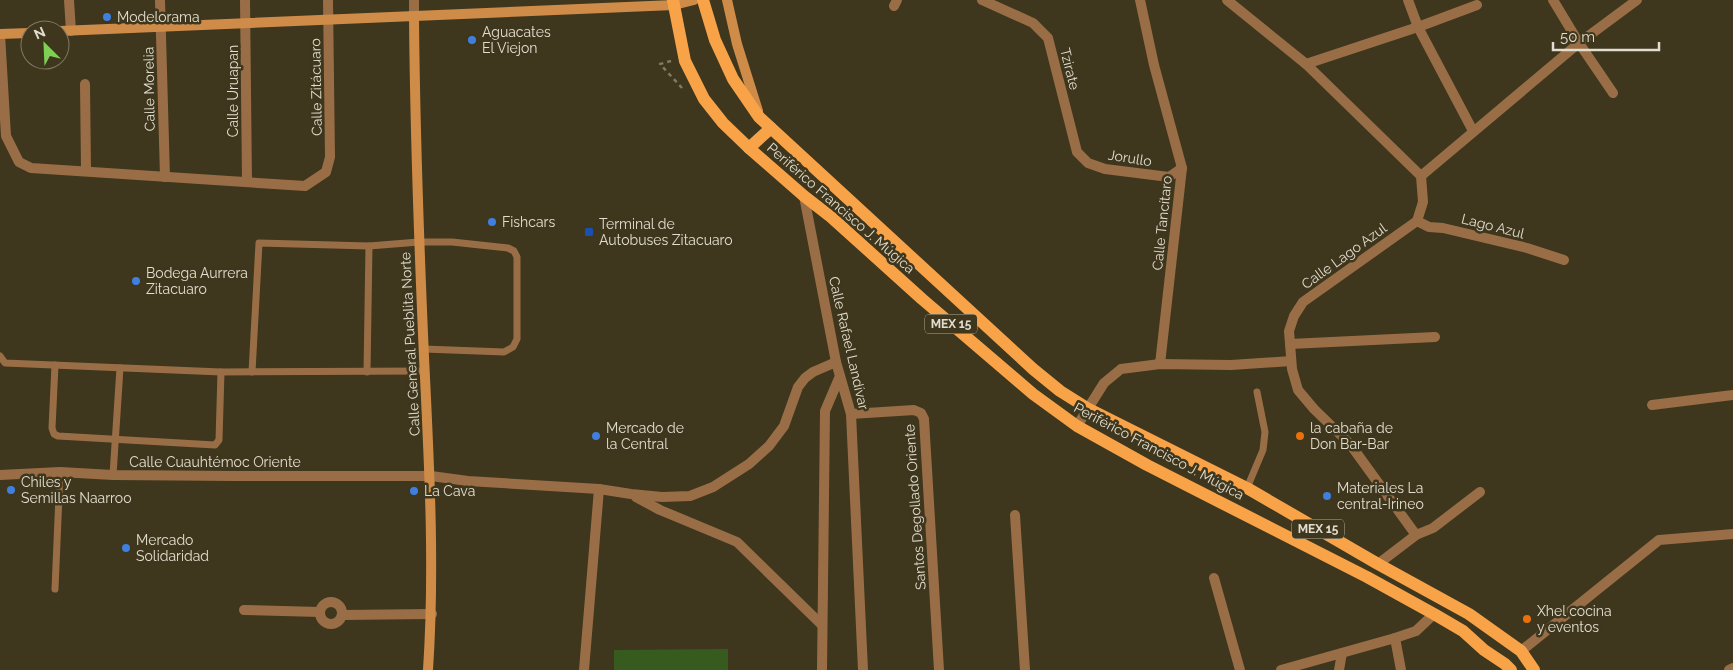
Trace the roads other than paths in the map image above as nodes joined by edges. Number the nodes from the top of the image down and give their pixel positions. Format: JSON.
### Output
{"nodes":[{"id":1,"x":70,"y":0,"type":"edge"},
{"id":2,"x":160,"y":0,"type":"edge"},
{"id":3,"x":245,"y":0,"type":"edge"},
{"id":4,"x":328,"y":0,"type":"edge"},
{"id":5,"x":414,"y":0,"type":"edge"},
{"id":6,"x":694,"y":0,"type":"edge"},
{"id":7,"x":703,"y":0,"type":"edge"},
{"id":8,"x":727,"y":0,"type":"edge"},
{"id":9,"x":982,"y":0,"type":"edge"},
{"id":10,"x":1140,"y":0,"type":"edge"},
{"id":11,"x":1243,"y":0,"type":"edge"},
{"id":12,"x":1408,"y":0,"type":"edge"},
{"id":13,"x":1553,"y":0,"type":"edge"},
{"id":14,"x":1637,"y":0,"type":"edge"},
{"id":15,"x":674,"y":2,"type":"edge"},
{"id":16,"x":1229,"y":2,"type":"edge"},
{"id":17,"x":1477,"y":5,"type":"dead end"},
{"id":18,"x":414,"y":17,"type":"junction"},
{"id":19,"x":329,"y":20,"type":"junction"},
{"id":20,"x":246,"y":24,"type":"junction"},
{"id":21,"x":162,"y":27,"type":"junction"},
{"id":22,"x":1418,"y":27,"type":"junction"},
{"id":23,"x":71,"y":31,"type":"joint"},
{"id":24,"x":20,"y":33,"type":"edge"},
{"id":25,"x":0,"y":34,"type":"edge"},
{"id":26,"x":1579,"y":43,"type":"junction"},
{"id":27,"x":1306,"y":64,"type":"junction"},
{"id":28,"x":85,"y":84,"type":"dead end"},
{"id":29,"x":1613,"y":93,"type":"dead end"},
{"id":30,"x":759,"y":117,"type":"junction"},
{"id":31,"x":771,"y":128,"type":"junction"},
{"id":32,"x":1473,"y":131,"type":"junction"},
{"id":33,"x":749,"y":148,"type":"junction"},
{"id":34,"x":1077,"y":152,"type":"joint"},
{"id":35,"x":1182,"y":168,"type":"junction"},
{"id":36,"x":86,"y":171,"type":"junction"},
{"id":37,"x":1421,"y":176,"type":"junction"},
{"id":38,"x":165,"y":177,"type":"junction"},
{"id":39,"x":247,"y":182,"type":"junction"},
{"id":40,"x":804,"y":196,"type":"junction"},
{"id":41,"x":1417,"y":221,"type":"junction"},
{"id":42,"x":419,"y":242,"type":"junction"},
{"id":43,"x":369,"y":246,"type":"junction"},
{"id":44,"x":1564,"y":260,"type":"dead end"},
{"id":45,"x":1435,"y":337,"type":"dead end"},
{"id":46,"x":1290,"y":344,"type":"junction"},
{"id":47,"x":424,"y":350,"type":"junction"},
{"id":48,"x":0,"y":356,"type":"edge"},
{"id":49,"x":1291,"y":360,"type":"junction"},
{"id":50,"x":836,"y":362,"type":"junction"},
{"id":51,"x":1160,"y":364,"type":"junction"},
{"id":52,"x":54,"y":365,"type":"junction"},
{"id":53,"x":120,"y":368,"type":"junction"},
{"id":54,"x":221,"y":372,"type":"junction"},
{"id":55,"x":252,"y":372,"type":"junction"},
{"id":56,"x":367,"y":372,"type":"junction"},
{"id":57,"x":424,"y":372,"type":"junction"},
{"id":58,"x":840,"y":376,"type":"junction"},
{"id":59,"x":1257,"y":392,"type":"dead end"},
{"id":60,"x":1733,"y":395,"type":"edge"},
{"id":61,"x":1652,"y":405,"type":"dead end"},
{"id":62,"x":1087,"y":408,"type":"junction"},
{"id":63,"x":851,"y":414,"type":"junction"},
{"id":64,"x":1076,"y":426,"type":"junction"},
{"id":65,"x":115,"y":438,"type":"junction"},
{"id":66,"x":60,"y":472,"type":"junction"},
{"id":67,"x":0,"y":475,"type":"edge"},
{"id":68,"x":113,"y":475,"type":"junction"},
{"id":69,"x":430,"y":476,"type":"junction"},
{"id":70,"x":1247,"y":488,"type":"junction"},
{"id":71,"x":599,"y":489,"type":"junction"},
{"id":72,"x":1480,"y":492,"type":"dead end"},
{"id":73,"x":631,"y":494,"type":"junction"},
{"id":74,"x":1015,"y":515,"type":"dead end"},
{"id":75,"x":1733,"y":534,"type":"edge"},
{"id":76,"x":1416,"y":535,"type":"junction"},
{"id":77,"x":1378,"y":564,"type":"junction"},
{"id":78,"x":1214,"y":578,"type":"dead end"},
{"id":79,"x":55,"y":589,"type":"dead end"},
{"id":80,"x":244,"y":610,"type":"dead end"},
{"id":81,"x":432,"y":614,"type":"junction"},
{"id":82,"x":1434,"y":614,"type":"junction"},
{"id":83,"x":822,"y":625,"type":"junction"},
{"id":84,"x":1395,"y":638,"type":"junction"},
{"id":85,"x":1521,"y":651,"type":"junction"},
{"id":86,"x":1342,"y":653,"type":"junction"},
{"id":87,"x":1733,"y":668,"type":"edge"},
{"id":88,"x":428,"y":670,"type":"edge"},
{"id":89,"x":584,"y":670,"type":"edge"},
{"id":90,"x":822,"y":670,"type":"edge"},
{"id":91,"x":863,"y":670,"type":"edge"},
{"id":92,"x":939,"y":670,"type":"edge"},
{"id":93,"x":1024,"y":670,"type":"edge"},
{"id":94,"x":1240,"y":670,"type":"edge"},
{"id":95,"x":1281,"y":670,"type":"edge"},
{"id":96,"x":1339,"y":670,"type":"edge"},
{"id":97,"x":1401,"y":670,"type":"edge"},
{"id":98,"x":1511,"y":670,"type":"edge"},
{"id":99,"x":1534,"y":670,"type":"edge"},
{"id":100,"x":1729,"y":670,"type":"edge"}],
"edges":[{"from":1,"to":23,"type":"street"},
{"from":2,"to":21,"type":"street","name":"Calle Morelia"},
{"from":3,"to":20,"type":"street","name":"Calle Uruapan"},
{"from":4,"to":19,"type":"street","name":"Calle Zitácuaro"},
{"from":5,"to":18,"type":"street"},
{"from":6,"to":15,"type":"street"},
{"from":7,"to":30,"type":"main road","name":"Periférico Francisco J. Múgica","number":"MEX 15"},
{"from":8,"to":30,"type":"street"},
{"from":9,"to":34,"type":"street","name":"Tzirate"},
{"from":10,"to":35,"type":"street","name":"Calle Tancítaro"},
{"from":11,"to":16,"type":"street"},
{"from":12,"to":22,"type":"street"},
{"from":13,"to":26,"type":"street"},
{"from":14,"to":26,"type":"street"},
{"from":15,"to":18,"type":"street"},
{"from":15,"to":33,"type":"main road","name":"Periférico Francisco J. Múgica","number":"MEX 15"},
{"from":16,"to":27,"type":"street"},
{"from":17,"to":22,"type":"street"},
{"from":18,"to":19,"type":"street"},
{"from":18,"to":42,"type":"street","name":"Calle General Pueblita Norte"},
{"from":19,"to":20,"type":"street"},
{"from":19,"to":39,"type":"street","name":"Calle Zitácuaro"},
{"from":20,"to":21,"type":"street"},
{"from":20,"to":39,"type":"street","name":"Calle Uruapan"},
{"from":21,"to":23,"type":"street"},
{"from":21,"to":38,"type":"street","name":"Calle Morelia"},
{"from":22,"to":27,"type":"street"},
{"from":22,"to":32,"type":"street"},
{"from":24,"to":25,"type":"street"},
{"from":25,"to":36,"type":"street"},
{"from":26,"to":29,"type":"street"},
{"from":26,"to":32,"type":"street"},
{"from":27,"to":37,"type":"street"},
{"from":28,"to":36,"type":"street"},
{"from":30,"to":31,"type":"main road","name":"Periférico Francisco J. Múgica","number":"MEX 15"},
{"from":31,"to":33,"type":"main road"},
{"from":31,"to":62,"type":"main road","name":"Periférico Francisco J. Múgica","number":"MEX 15"},
{"from":32,"to":37,"type":"street"},
{"from":33,"to":40,"type":"main road","name":"Periférico Francisco J. Múgica","number":"MEX 15"},
{"from":34,"to":35,"type":"street","name":"Jorullo"},
{"from":35,"to":51,"type":"street","name":"Calle Tancítaro"},
{"from":36,"to":38,"type":"street"},
{"from":37,"to":41,"type":"street"},
{"from":38,"to":39,"type":"street"},
{"from":40,"to":50,"type":"street","name":"Calle Rafael Landívar"},
{"from":40,"to":64,"type":"main road","name":"Periférico Francisco J. Múgica","number":"MEX 15"},
{"from":41,"to":44,"type":"street","name":"Lago Azul"},
{"from":41,"to":46,"type":"street","name":"Calle Lago Azul"},
{"from":42,"to":43,"type":"lane"},
{"from":42,"to":47,"type":"street","name":"Calle General Pueblita Norte"},
{"from":42,"to":47,"type":"lane"},
{"from":43,"to":55,"type":"lane"},
{"from":43,"to":56,"type":"lane"},
{"from":45,"to":46,"type":"street"},
{"from":46,"to":49,"type":"street","name":"Calle Lago Azul"},
{"from":47,"to":57,"type":"street","name":"Calle General Pueblita Norte"},
{"from":48,"to":52,"type":"lane"},
{"from":49,"to":51,"type":"street"},
{"from":49,"to":76,"type":"street","name":"Calle Lago Azul"},
{"from":50,"to":58,"type":"street","name":"Calle Rafael Landívar"},
{"from":50,"to":73,"type":"street","name":"Calle Cuauhtémoc Oriente"},
{"from":51,"to":62,"type":"street"},
{"from":52,"to":53,"type":"lane"},
{"from":52,"to":65,"type":"lane"},
{"from":53,"to":54,"type":"lane"},
{"from":53,"to":65,"type":"lane"},
{"from":54,"to":55,"type":"lane"},
{"from":54,"to":65,"type":"lane"},
{"from":55,"to":56,"type":"lane"},
{"from":56,"to":57,"type":"lane"},
{"from":57,"to":69,"type":"street","name":"Calle General Pueblita Norte"},
{"from":58,"to":63,"type":"street","name":"Calle Rafael Landívar"},
{"from":58,"to":83,"type":"street"},
{"from":59,"to":70,"type":"lane"},
{"from":60,"to":61,"type":"street"},
{"from":62,"to":64,"type":"street"},
{"from":62,"to":70,"type":"main road","name":"Periférico Francisco J. Múgica","number":"MEX 15"},
{"from":63,"to":91,"type":"street","name":"Calle Rafael Landívar"},
{"from":63,"to":92,"type":"street","name":"Santos Degollado Oriente"},
{"from":64,"to":82,"type":"main road","name":"Periférico Francisco J. Múgica","number":"MEX 15"},
{"from":65,"to":68,"type":"lane"},
{"from":66,"to":67,"type":"street","name":"Calle Cuauhtémoc Oriente"},
{"from":66,"to":68,"type":"street","name":"Calle Cuauhtémoc Oriente"},
{"from":66,"to":79,"type":"lane"},
{"from":68,"to":69,"type":"street","name":"Calle Cuauhtémoc Oriente"},
{"from":69,"to":71,"type":"street","name":"Calle Cuauhtémoc Oriente"},
{"from":69,"to":81,"type":"street","name":"Calle General Pueblita Norte"},
{"from":70,"to":77,"type":"main road","name":"Periférico Francisco J. Múgica","number":"MEX 15"},
{"from":71,"to":73,"type":"street","name":"Calle Cuauhtémoc Oriente"},
{"from":71,"to":89,"type":"street"},
{"from":72,"to":76,"type":"street"},
{"from":73,"to":83,"type":"street"},
{"from":74,"to":93,"type":"street"},
{"from":75,"to":85,"type":"street"},
{"from":76,"to":77,"type":"street"},
{"from":77,"to":85,"type":"main road","name":"Periférico Francisco J. Múgica","number":"MEX 15"},
{"from":78,"to":94,"type":"street"},
{"from":80,"to":81,"type":"street"},
{"from":81,"to":88,"type":"street","name":"Calle General Pueblita Norte"},
{"from":82,"to":84,"type":"street"},
{"from":82,"to":98,"type":"main road","name":"Periférico Francisco J. Múgica","number":"MEX 15"},
{"from":83,"to":90,"type":"street"},
{"from":84,"to":86,"type":"street"},
{"from":84,"to":97,"type":"street"},
{"from":85,"to":99,"type":"main road","name":"Periférico Francisco J. Múgica","number":"MEX 15"},
{"from":86,"to":95,"type":"street"},
{"from":86,"to":96,"type":"street"},
{"from":87,"to":100,"type":"street"}]}
